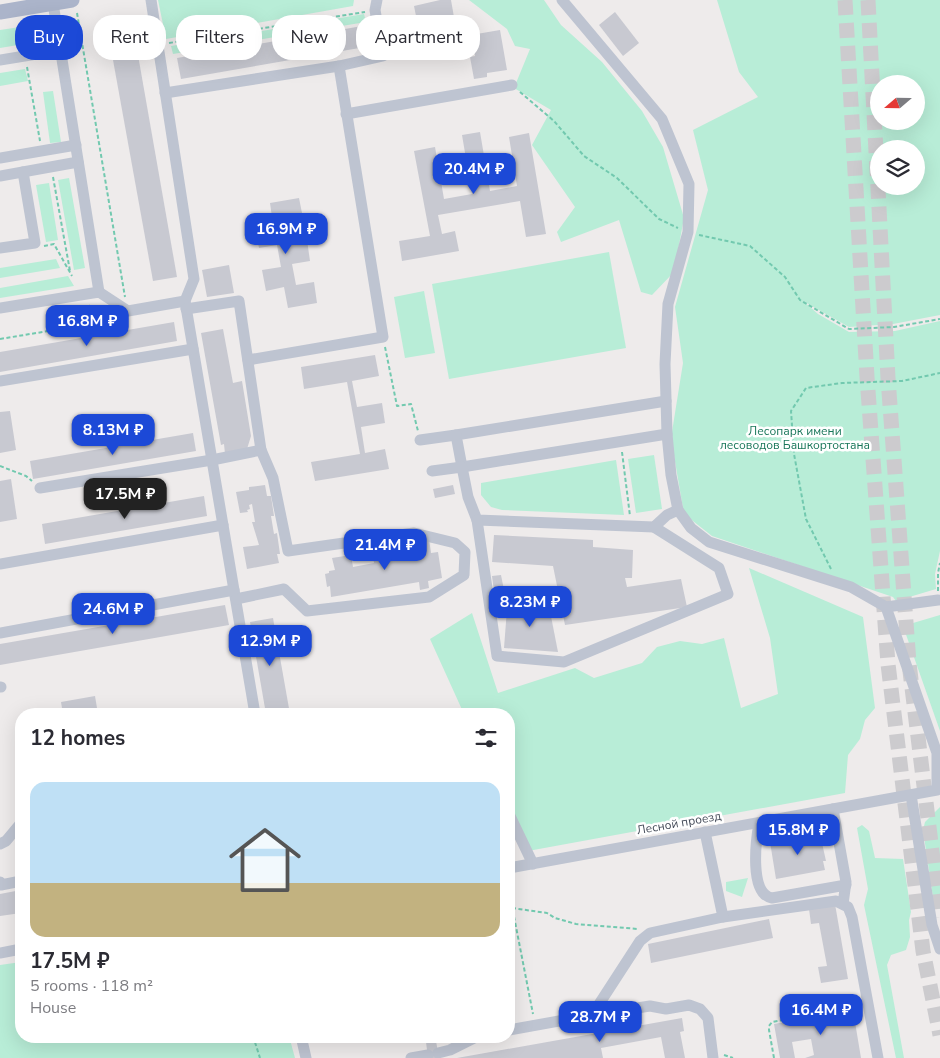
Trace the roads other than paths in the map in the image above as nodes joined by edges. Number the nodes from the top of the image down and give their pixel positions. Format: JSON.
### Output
{"nodes":[{"id":1,"x":151,"y":0,"type":"edge"},
{"id":2,"x":562,"y":0,"type":"edge"},
{"id":3,"x":53,"y":2,"type":"edge"},
{"id":4,"x":376,"y":5,"type":"edge"},
{"id":5,"x":74,"y":7,"type":"edge"},
{"id":6,"x":0,"y":12,"type":"edge"},
{"id":7,"x":55,"y":15,"type":"edge"},
{"id":8,"x":15,"y":58,"type":"edge"},
{"id":9,"x":0,"y":60,"type":"edge"},
{"id":10,"x":63,"y":60,"type":"edge"},
{"id":11,"x":339,"y":66,"type":"junction"},
{"id":12,"x":512,"y":85,"type":"road end"},
{"id":13,"x":165,"y":93,"type":"junction"},
{"id":14,"x":346,"y":114,"type":"junction"},
{"id":15,"x":76,"y":145,"type":"junction"},
{"id":16,"x":0,"y":158,"type":"edge"},
{"id":17,"x":78,"y":162,"type":"junction"},
{"id":18,"x":23,"y":172,"type":"junction"},
{"id":19,"x":0,"y":176,"type":"edge"},
{"id":20,"x":0,"y":248,"type":"edge"},
{"id":21,"x":99,"y":292,"type":"junction"},
{"id":22,"x":186,"y":305,"type":"junction"},
{"id":23,"x":0,"y":308,"type":"edge"},
{"id":24,"x":193,"y":349,"type":"junction"},
{"id":25,"x":248,"y":360,"type":"junction"},
{"id":26,"x":0,"y":381,"type":"edge"},
{"id":27,"x":666,"y":401,"type":"junction"},
{"id":28,"x":667,"y":434,"type":"junction"},
{"id":29,"x":456,"y":435,"type":"junction"},
{"id":30,"x":420,"y":440,"type":"road end"},
{"id":31,"x":262,"y":450,"type":"junction"},
{"id":32,"x":212,"y":460,"type":"junction"},
{"id":33,"x":462,"y":467,"type":"junction"},
{"id":34,"x":432,"y":471,"type":"dead end"},
{"id":35,"x":40,"y":488,"type":"road end"},
{"id":36,"x":678,"y":510,"type":"junction"},
{"id":37,"x":477,"y":520,"type":"junction"},
{"id":38,"x":223,"y":525,"type":"junction"},
{"id":39,"x":654,"y":527,"type":"junction"},
{"id":40,"x":0,"y":564,"type":"edge"},
{"id":41,"x":235,"y":594,"type":"junction"},
{"id":42,"x":938,"y":600,"type":"road end"},
{"id":43,"x":886,"y":607,"type":"junction"},
{"id":44,"x":0,"y":633,"type":"edge"},
{"id":45,"x":254,"y":708,"type":"edge"},
{"id":46,"x":911,"y":794,"type":"junction"},
{"id":47,"x":833,"y":809,"type":"junction"},
{"id":48,"x":759,"y":823,"type":"junction"},
{"id":49,"x":515,"y":826,"type":"edge"},
{"id":50,"x":15,"y":830,"type":"edge"},
{"id":51,"x":705,"y":832,"type":"junction"},
{"id":52,"x":0,"y":844,"type":"edge"},
{"id":53,"x":533,"y":864,"type":"junction"},
{"id":54,"x":515,"y":867,"type":"edge"},
{"id":55,"x":0,"y":882,"type":"edge"},
{"id":56,"x":15,"y":882,"type":"edge"},
{"id":57,"x":846,"y":885,"type":"junction"},
{"id":58,"x":843,"y":904,"type":"junction"},
{"id":59,"x":723,"y":917,"type":"junction"},
{"id":60,"x":940,"y":949,"type":"edge"},
{"id":61,"x":15,"y":950,"type":"edge"},
{"id":62,"x":0,"y":953,"type":"edge"},
{"id":63,"x":592,"y":1015,"type":"junction"},
{"id":64,"x":515,"y":1029,"type":"edge"},
{"id":65,"x":303,"y":1043,"type":"edge"},
{"id":66,"x":464,"y":1043,"type":"edge"},
{"id":67,"x":306,"y":1058,"type":"edge"},
{"id":68,"x":411,"y":1058,"type":"edge"},
{"id":69,"x":713,"y":1058,"type":"edge"},
{"id":70,"x":878,"y":1058,"type":"edge"}],
"edges":[{"from":1,"to":13,"type":"street"},
{"from":2,"to":27,"type":"street"},
{"from":3,"to":5,"type":"main road"},
{"from":3,"to":6,"type":"main road"},
{"from":3,"to":7,"type":"street"},
{"from":4,"to":11,"type":"street"},
{"from":8,"to":9,"type":"street"},
{"from":10,"to":15,"type":"street"},
{"from":11,"to":13,"type":"street"},
{"from":11,"to":14,"type":"street"},
{"from":12,"to":14,"type":"street"},
{"from":13,"to":22,"type":"street"},
{"from":14,"to":25,"type":"street"},
{"from":15,"to":16,"type":"street"},
{"from":15,"to":17,"type":"street"},
{"from":17,"to":18,"type":"street"},
{"from":17,"to":21,"type":"street"},
{"from":18,"to":19,"type":"street"},
{"from":18,"to":20,"type":"street"},
{"from":21,"to":22,"type":"street"},
{"from":21,"to":23,"type":"street"},
{"from":22,"to":24,"type":"street"},
{"from":22,"to":25,"type":"street"},
{"from":24,"to":26,"type":"street"},
{"from":24,"to":32,"type":"street"},
{"from":25,"to":31,"type":"street"},
{"from":27,"to":28,"type":"street"},
{"from":27,"to":29,"type":"street"},
{"from":28,"to":33,"type":"street"},
{"from":28,"to":36,"type":"street"},
{"from":29,"to":30,"type":"street"},
{"from":29,"to":33,"type":"street"},
{"from":31,"to":32,"type":"street"},
{"from":31,"to":41,"type":"street"},
{"from":32,"to":35,"type":"street"},
{"from":32,"to":38,"type":"street"},
{"from":33,"to":34,"type":"street"},
{"from":33,"to":37,"type":"street"},
{"from":36,"to":39,"type":"street"},
{"from":36,"to":43,"type":"street"},
{"from":37,"to":39,"type":"street"},
{"from":37,"to":39,"type":"street"},
{"from":38,"to":40,"type":"street"},
{"from":38,"to":41,"type":"street"},
{"from":41,"to":44,"type":"street"},
{"from":41,"to":45,"type":"street"},
{"from":42,"to":43,"type":"street"},
{"from":43,"to":46,"type":"street","name":"Лесной проезд"},
{"from":46,"to":47,"type":"street","name":"Лесной проезд"},
{"from":46,"to":60,"type":"street"},
{"from":47,"to":48,"type":"street","name":"Лесной проезд"},
{"from":47,"to":57,"type":"street"},
{"from":48,"to":51,"type":"street","name":"Лесной проезд"},
{"from":48,"to":57,"type":"street"},
{"from":49,"to":53,"type":"street"},
{"from":50,"to":52,"type":"street"},
{"from":51,"to":53,"type":"street","name":"Лесной проезд"},
{"from":51,"to":59,"type":"street"},
{"from":53,"to":54,"type":"street","name":"Лесной проезд"},
{"from":55,"to":56,"type":"street"},
{"from":57,"to":58,"type":"street"},
{"from":58,"to":59,"type":"street"},
{"from":58,"to":70,"type":"street"},
{"from":59,"to":63,"type":"street"},
{"from":61,"to":62,"type":"street"},
{"from":63,"to":64,"type":"street"},
{"from":63,"to":69,"type":"street"},
{"from":65,"to":67,"type":"street"},
{"from":66,"to":68,"type":"street"}]}
